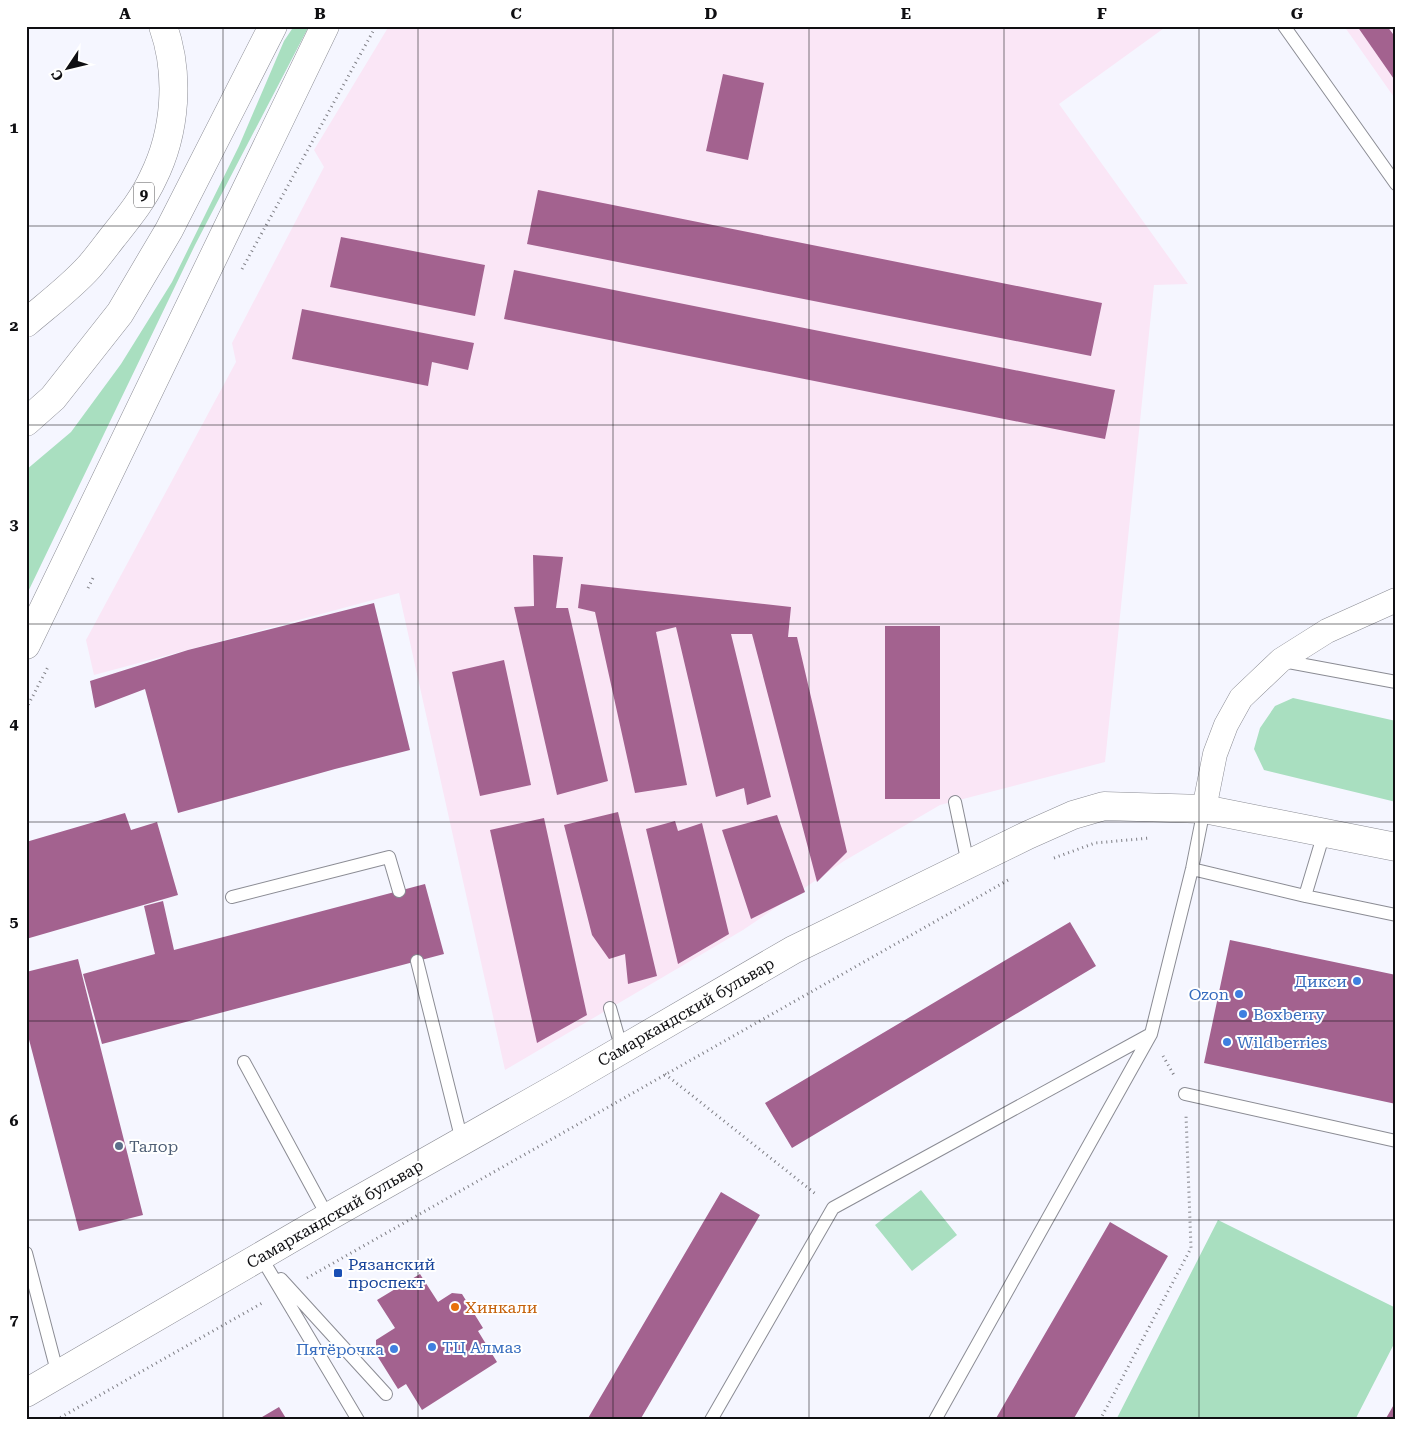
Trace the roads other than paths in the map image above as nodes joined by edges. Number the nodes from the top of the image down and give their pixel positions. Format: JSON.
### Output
{"nodes":[{"id":1,"x":163,"y":26,"type":"edge"},
{"id":2,"x":273,"y":26,"type":"edge"},
{"id":3,"x":325,"y":26,"type":"edge"},
{"id":4,"x":1284,"y":26,"type":"edge"},
{"id":5,"x":1396,"y":184,"type":"edge"},
{"id":6,"x":26,"y":323,"type":"edge"},
{"id":7,"x":26,"y":422,"type":"edge"},
{"id":8,"x":1396,"y":600,"type":"edge"},
{"id":9,"x":26,"y":645,"type":"edge"},
{"id":10,"x":1280,"y":660,"type":"junction"},
{"id":11,"x":1396,"y":682,"type":"edge"},
{"id":12,"x":955,"y":802,"type":"dead end"},
{"id":13,"x":1204,"y":809,"type":"junction"},
{"id":14,"x":1324,"y":833,"type":"junction"},
{"id":15,"x":1396,"y":847,"type":"edge"},
{"id":16,"x":968,"y":864,"type":"junction"},
{"id":17,"x":1192,"y":869,"type":"junction"},
{"id":18,"x":399,"y":891,"type":"dead end"},
{"id":19,"x":1305,"y":896,"type":"junction"},
{"id":20,"x":232,"y":897,"type":"dead end"},
{"id":21,"x":1396,"y":915,"type":"edge"},
{"id":22,"x":417,"y":961,"type":"dead end"},
{"id":23,"x":610,"y":1008,"type":"dead end"},
{"id":24,"x":1151,"y":1034,"type":"junction"},
{"id":25,"x":622,"y":1050,"type":"junction"},
{"id":26,"x":244,"y":1062,"type":"dead end"},
{"id":27,"x":1185,"y":1094,"type":"road end"},
{"id":28,"x":462,"y":1141,"type":"junction"},
{"id":29,"x":1396,"y":1141,"type":"edge"},
{"id":30,"x":328,"y":1217,"type":"junction"},
{"id":31,"x":26,"y":1253,"type":"edge"},
{"id":32,"x":261,"y":1257,"type":"junction"},
{"id":33,"x":286,"y":1289,"type":"junction"},
{"id":34,"x":58,"y":1375,"type":"junction"},
{"id":35,"x":26,"y":1393,"type":"edge"},
{"id":36,"x":386,"y":1394,"type":"dead end"},
{"id":37,"x":358,"y":1420,"type":"edge"},
{"id":38,"x":711,"y":1420,"type":"edge"},
{"id":39,"x":935,"y":1420,"type":"edge"}],
"edges":[{"from":1,"to":6,"type":"street","number":"9"},
{"from":2,"to":7,"type":"street"},
{"from":3,"to":9,"type":"street"},
{"from":4,"to":5,"type":"lane"},
{"from":8,"to":10,"type":"street"},
{"from":10,"to":11,"type":"lane"},
{"from":10,"to":13,"type":"street"},
{"from":12,"to":16,"type":"lane"},
{"from":13,"to":14,"type":"street","name":"Самаркандский бульвар"},
{"from":13,"to":16,"type":"street","name":"Самаркандский бульвар"},
{"from":13,"to":17,"type":"lane"},
{"from":14,"to":15,"type":"street","name":"Самаркандский бульвар"},
{"from":14,"to":19,"type":"lane"},
{"from":16,"to":25,"type":"street","name":"Самаркандский бульвар"},
{"from":17,"to":19,"type":"lane"},
{"from":17,"to":24,"type":"lane"},
{"from":18,"to":20,"type":"lane"},
{"from":19,"to":21,"type":"lane"},
{"from":22,"to":28,"type":"lane"},
{"from":23,"to":25,"type":"lane"},
{"from":24,"to":38,"type":"lane"},
{"from":24,"to":39,"type":"lane"},
{"from":25,"to":28,"type":"street","name":"Самаркандский бульвар"},
{"from":26,"to":30,"type":"lane"},
{"from":27,"to":29,"type":"lane"},
{"from":28,"to":30,"type":"street","name":"Самаркандский бульвар"},
{"from":30,"to":32,"type":"street","name":"Самаркандский бульвар"},
{"from":31,"to":34,"type":"lane"},
{"from":32,"to":33,"type":"lane"},
{"from":32,"to":34,"type":"street","name":"Самаркандский бульвар"},
{"from":33,"to":36,"type":"lane"},
{"from":33,"to":37,"type":"lane"},
{"from":34,"to":35,"type":"street","name":"Самаркандский бульвар"}]}
